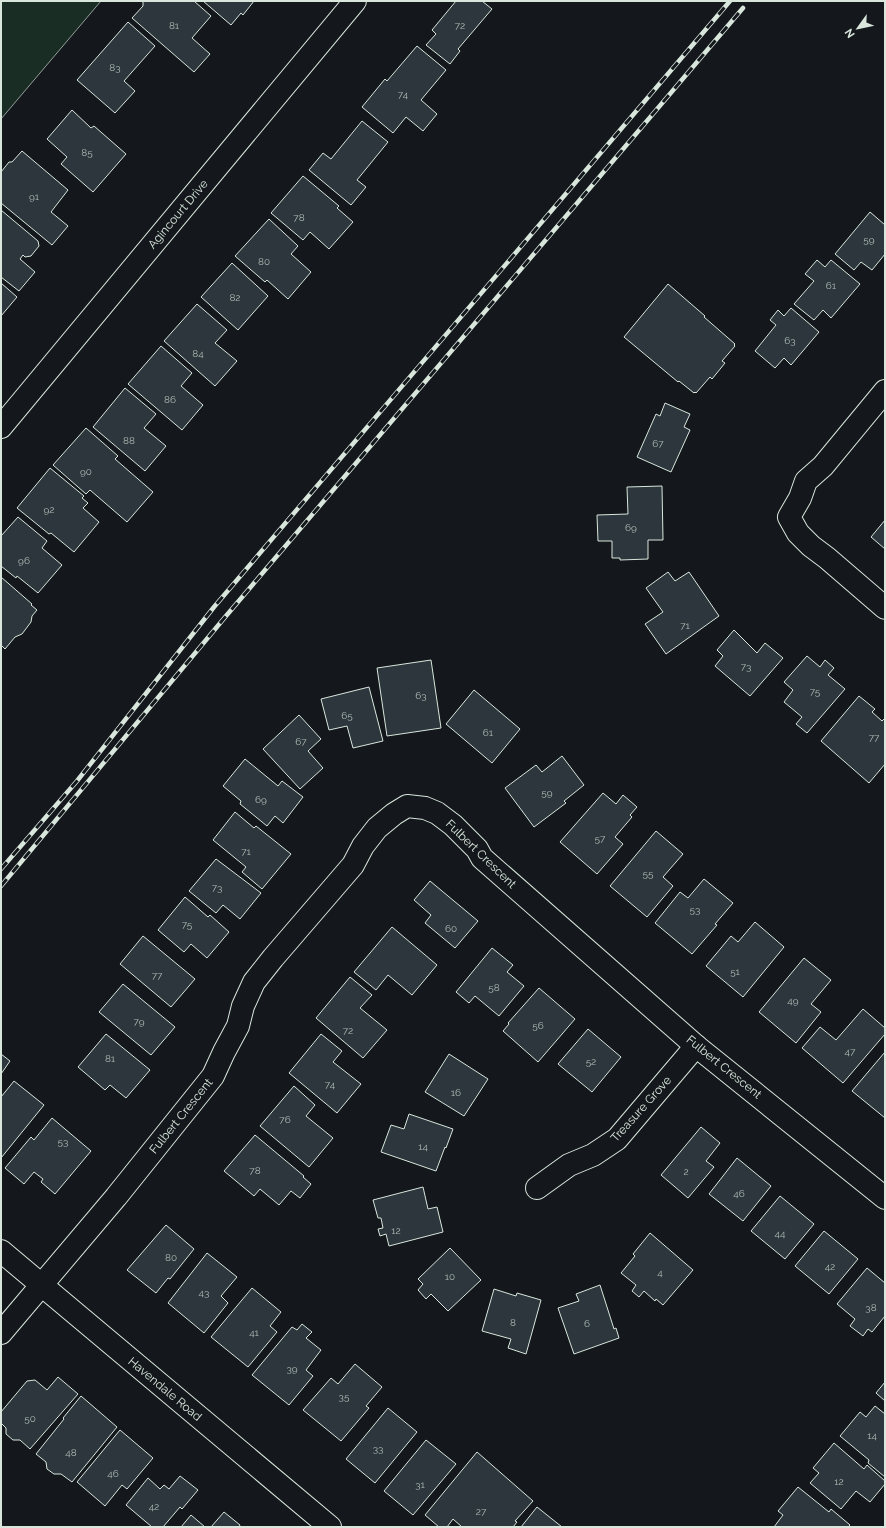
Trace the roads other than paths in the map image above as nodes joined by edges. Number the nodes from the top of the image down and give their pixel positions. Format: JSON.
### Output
{"nodes":[{"id":1,"x":355,"y":1,"type":"edge"},
{"id":2,"x":885,"y":392,"type":"edge"},
{"id":3,"x":1,"y":427,"type":"edge"},
{"id":4,"x":885,"y":608,"type":"edge"},
{"id":5,"x":696,"y":1046,"type":"junction"},
{"id":6,"x":537,"y":1188,"type":"dead end"},
{"id":7,"x":885,"y":1198,"type":"edge"},
{"id":8,"x":1,"y":1251,"type":"edge"},
{"id":9,"x":42,"y":1285,"type":"junction"},
{"id":10,"x":1,"y":1333,"type":"edge"},
{"id":11,"x":330,"y":1527,"type":"edge"}],
"edges":[{"from":1,"to":3,"type":"street","name":"Agincourt Drive"},
{"from":2,"to":4,"type":"street"},
{"from":5,"to":6,"type":"street","name":"Treasure Grove"},
{"from":5,"to":7,"type":"street","name":"Fulbert Crescent"},
{"from":5,"to":9,"type":"street","name":"Fulbert Crescent"},
{"from":8,"to":9,"type":"street","name":"Havendale Road"},
{"from":9,"to":10,"type":"street","name":"Fulbert Crescent"},
{"from":9,"to":11,"type":"street","name":"Havendale Road"}]}
